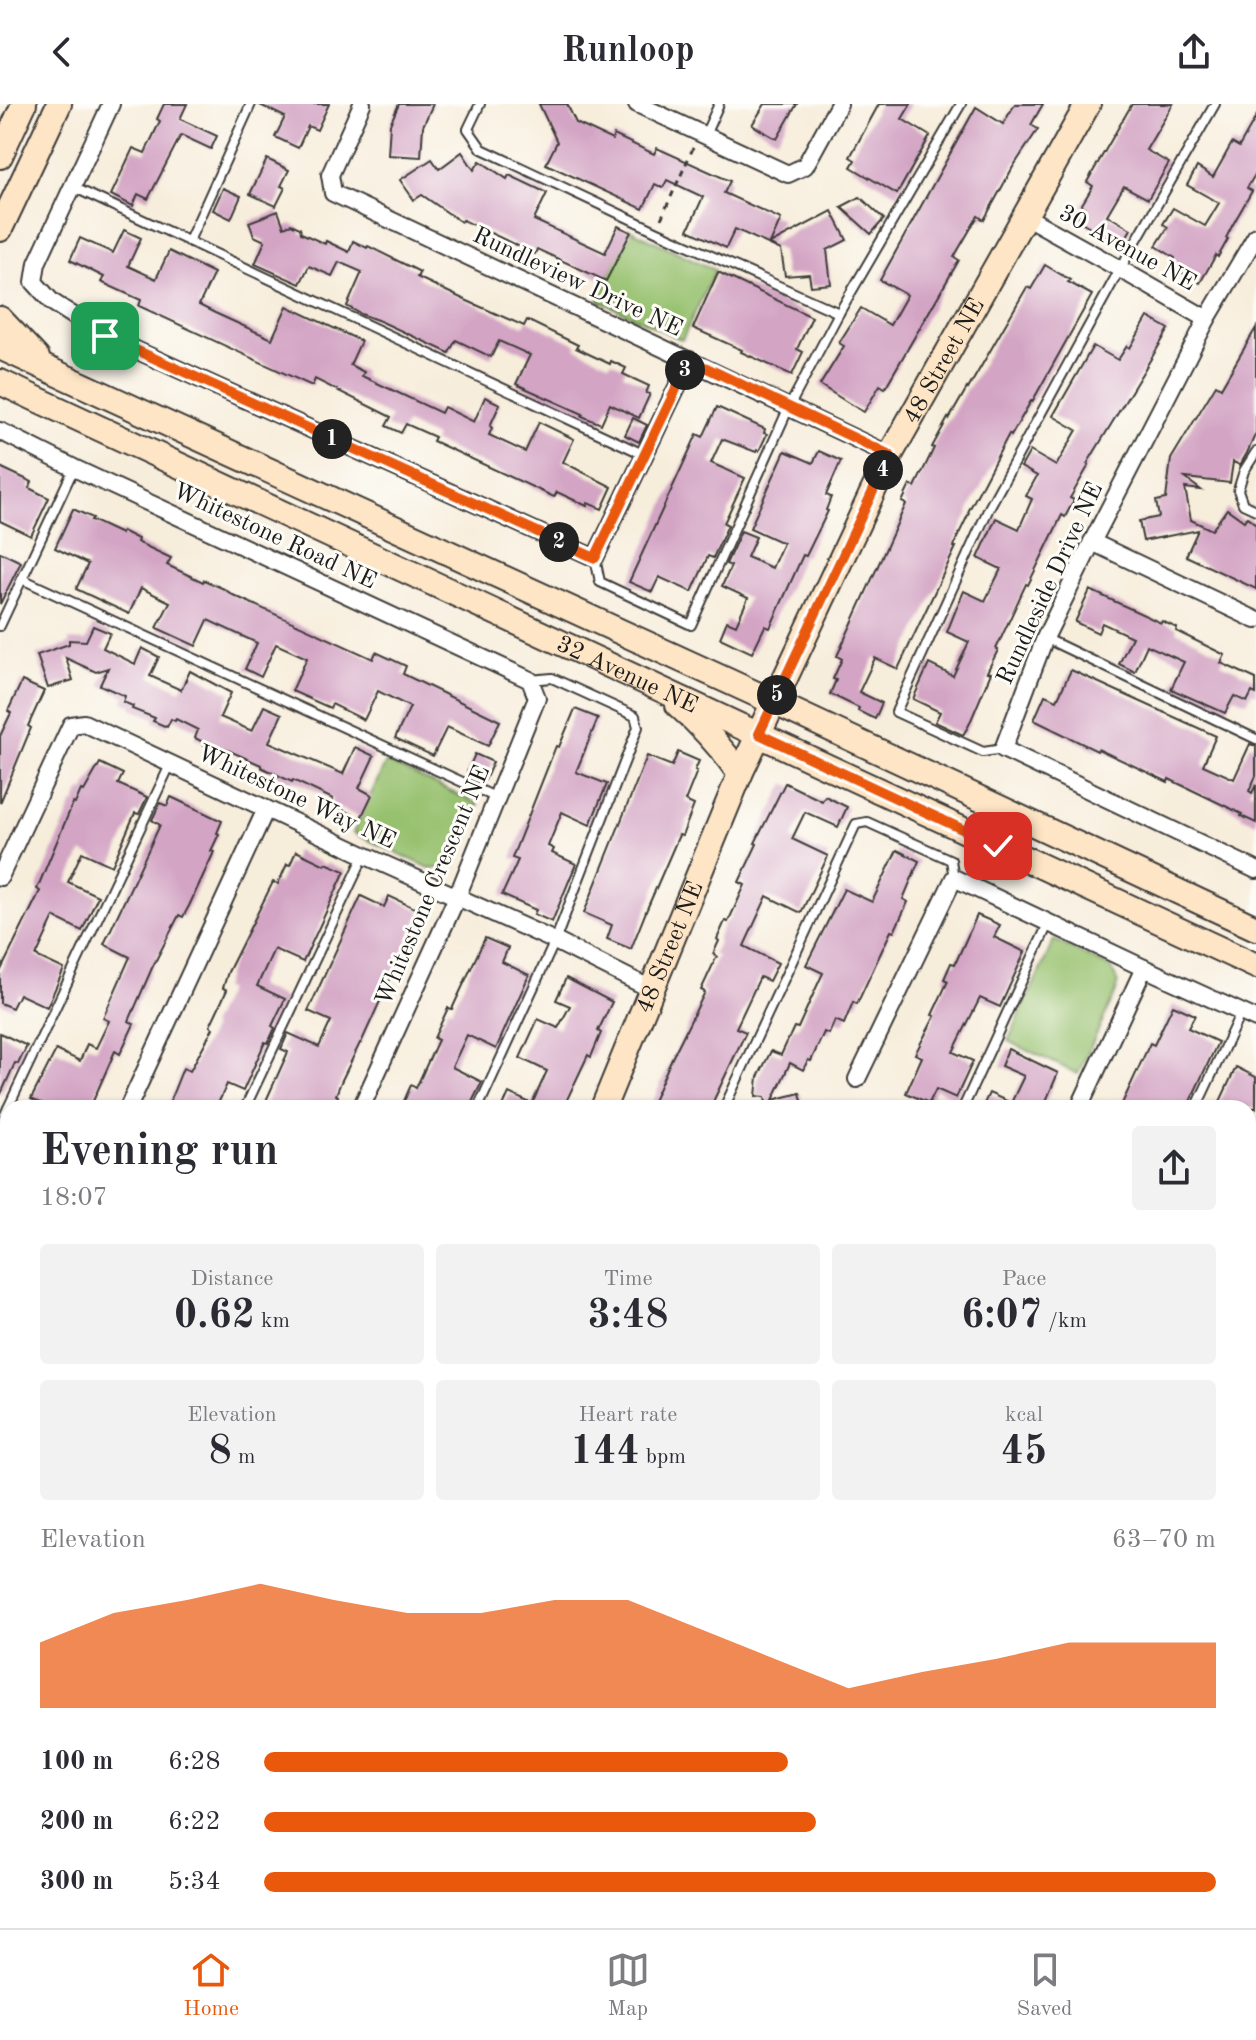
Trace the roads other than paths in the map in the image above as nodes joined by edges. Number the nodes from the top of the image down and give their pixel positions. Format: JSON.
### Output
{"nodes":[{"id":1,"x":24,"y":104,"type":"edge"},
{"id":2,"x":59,"y":104,"type":"edge"},
{"id":3,"x":111,"y":104,"type":"edge"},
{"id":4,"x":251,"y":104,"type":"edge"},
{"id":5,"x":362,"y":104,"type":"edge"},
{"id":6,"x":480,"y":104,"type":"edge"},
{"id":7,"x":637,"y":104,"type":"edge"},
{"id":8,"x":719,"y":104,"type":"edge"},
{"id":9,"x":839,"y":104,"type":"edge"},
{"id":10,"x":961,"y":104,"type":"edge"},
{"id":11,"x":1088,"y":104,"type":"edge"},
{"id":12,"x":1215,"y":104,"type":"edge"},
{"id":13,"x":705,"y":135,"type":"junction"},
{"id":14,"x":0,"y":156,"type":"edge"},
{"id":15,"x":73,"y":187,"type":"junction"},
{"id":16,"x":1025,"y":216,"type":"junction"},
{"id":17,"x":0,"y":229,"type":"edge"},
{"id":18,"x":1256,"y":236,"type":"edge"},
{"id":19,"x":189,"y":241,"type":"junction"},
{"id":20,"x":1120,"y":269,"type":"junction"},
{"id":21,"x":839,"y":313,"type":"junction"},
{"id":22,"x":0,"y":319,"type":"edge"},
{"id":23,"x":1207,"y":319,"type":"junction"},
{"id":24,"x":0,"y":347,"type":"edge"},
{"id":25,"x":690,"y":360,"type":"junction"},
{"id":26,"x":47,"y":368,"type":"junction"},
{"id":27,"x":0,"y":382,"type":"edge"},
{"id":28,"x":789,"y":407,"type":"junction"},
{"id":29,"x":0,"y":431,"type":"edge"},
{"id":30,"x":1256,"y":452,"type":"edge"},
{"id":31,"x":645,"y":455,"type":"junction"},
{"id":32,"x":890,"y":455,"type":"junction"},
{"id":33,"x":74,"y":468,"type":"junction"},
{"id":34,"x":1256,"y":510,"type":"edge"},
{"id":35,"x":1092,"y":542,"type":"junction"},
{"id":36,"x":595,"y":558,"type":"junction"},
{"id":37,"x":22,"y":579,"type":"junction"},
{"id":38,"x":1256,"y":620,"type":"edge"},
{"id":39,"x":0,"y":626,"type":"edge"},
{"id":40,"x":1045,"y":638,"type":"junction"},
{"id":41,"x":530,"y":680,"type":"junction"},
{"id":42,"x":655,"y":686,"type":"junction"},
{"id":43,"x":774,"y":702,"type":"junction"},
{"id":44,"x":759,"y":734,"type":"junction"},
{"id":45,"x":1256,"y":739,"type":"edge"},
{"id":46,"x":1003,"y":749,"type":"junction"},
{"id":47,"x":171,"y":763,"type":"junction"},
{"id":48,"x":740,"y":774,"type":"junction"},
{"id":49,"x":497,"y":798,"type":"junction"},
{"id":50,"x":266,"y":809,"type":"junction"},
{"id":51,"x":364,"y":855,"type":"junction"},
{"id":52,"x":1256,"y":870,"type":"edge"},
{"id":53,"x":0,"y":877,"type":"edge"},
{"id":54,"x":954,"y":878,"type":"junction"},
{"id":55,"x":457,"y":897,"type":"junction"},
{"id":56,"x":1049,"y":922,"type":"junction"},
{"id":57,"x":1256,"y":928,"type":"edge"},
{"id":58,"x":555,"y":941,"type":"junction"},
{"id":59,"x":1256,"y":966,"type":"edge"},
{"id":60,"x":1144,"y":968,"type":"junction"},
{"id":61,"x":653,"y":990,"type":"junction"},
{"id":62,"x":1249,"y":1016,"type":"edge"},
{"id":63,"x":857,"y":1079,"type":"dead end"},
{"id":64,"x":12,"y":1100,"type":"edge"},
{"id":65,"x":132,"y":1100,"type":"edge"},
{"id":66,"x":249,"y":1100,"type":"edge"},
{"id":67,"x":365,"y":1100,"type":"edge"},
{"id":68,"x":482,"y":1100,"type":"edge"},
{"id":69,"x":606,"y":1100,"type":"edge"},
{"id":70,"x":728,"y":1100,"type":"edge"},
{"id":71,"x":967,"y":1100,"type":"edge"},
{"id":72,"x":1083,"y":1100,"type":"edge"},
{"id":73,"x":1201,"y":1100,"type":"edge"}],
"edges":[{"from":1,"to":14,"type":"main road"},
{"from":2,"to":17,"type":"main road"},
{"from":3,"to":15,"type":"street"},
{"from":4,"to":19,"type":"lane"},
{"from":5,"to":25,"type":"street","name":"Rundleview Drive NE"},
{"from":6,"to":21,"type":"lane"},
{"from":7,"to":13,"type":"street"},
{"from":8,"to":13,"type":"lane"},
{"from":9,"to":13,"type":"street"},
{"from":10,"to":21,"type":"lane"},
{"from":11,"to":16,"type":"main road","name":"48 Street NE"},
{"from":12,"to":20,"type":"lane"},
{"from":15,"to":19,"type":"lane"},
{"from":15,"to":36,"type":"street"},
{"from":16,"to":20,"type":"street","name":"30 Avenue NE"},
{"from":16,"to":32,"type":"main road","name":"48 Street NE"},
{"from":18,"to":23,"type":"street","name":"Rundleside Drive NE"},
{"from":19,"to":31,"type":"lane"},
{"from":20,"to":23,"type":"street","name":"30 Avenue NE"},
{"from":20,"to":46,"type":"lane"},
{"from":21,"to":28,"type":"lane"},
{"from":22,"to":26,"type":"main road"},
{"from":23,"to":35,"type":"street","name":"Rundleside Drive NE"},
{"from":24,"to":26,"type":"main road","name":"32 Avenue NE"},
{"from":25,"to":28,"type":"street","name":"Rundleview Drive NE"},
{"from":25,"to":31,"type":"street"},
{"from":26,"to":43,"type":"main road","name":"32 Avenue NE"},
{"from":27,"to":42,"type":"main road","name":"32 Avenue NE"},
{"from":28,"to":32,"type":"street","name":"Rundleview Drive NE"},
{"from":28,"to":36,"type":"lane"},
{"from":29,"to":33,"type":"street","name":"Whitestone Road NE"},
{"from":30,"to":34,"type":"lane"},
{"from":31,"to":36,"type":"street"},
{"from":32,"to":43,"type":"main road","name":"48 Street NE"},
{"from":33,"to":37,"type":"lane"},
{"from":33,"to":41,"type":"street","name":"Whitestone Road NE"},
{"from":35,"to":38,"type":"street"},
{"from":35,"to":40,"type":"street","name":"Rundleside Drive NE"},
{"from":37,"to":39,"type":"lane"},
{"from":37,"to":49,"type":"lane"},
{"from":40,"to":45,"type":"lane"},
{"from":40,"to":46,"type":"street","name":"Rundleside Drive NE"},
{"from":41,"to":49,"type":"street","name":"Whitestone Crescent NE"},
{"from":41,"to":58,"type":"lane"},
{"from":42,"to":44,"type":"main road","name":"32 Avenue NE"},
{"from":42,"to":48,"type":"main road"},
{"from":43,"to":44,"type":"main road","name":"48 Street NE"},
{"from":43,"to":57,"type":"main road","name":"32 Avenue NE"},
{"from":44,"to":48,"type":"main road","name":"48 Street NE"},
{"from":44,"to":59,"type":"main road","name":"32 Avenue NE"},
{"from":46,"to":52,"type":"street"},
{"from":47,"to":50,"type":"street","name":"Whitestone Way NE"},
{"from":47,"to":53,"type":"street","name":"Whitestone Way NE"},
{"from":47,"to":64,"type":"lane"},
{"from":48,"to":61,"type":"main road","name":"48 Street NE"},
{"from":49,"to":55,"type":"street","name":"Whitestone Crescent NE"},
{"from":50,"to":51,"type":"street","name":"Whitestone Way NE"},
{"from":50,"to":65,"type":"street"},
{"from":51,"to":55,"type":"street","name":"Whitestone Way NE"},
{"from":51,"to":66,"type":"lane"},
{"from":54,"to":56,"type":"street"},
{"from":54,"to":63,"type":"street"},
{"from":54,"to":70,"type":"lane"},
{"from":55,"to":58,"type":"street","name":"Whitestone Way NE"},
{"from":55,"to":67,"type":"street","name":"Whitestone Crescent NE"},
{"from":56,"to":60,"type":"street"},
{"from":56,"to":71,"type":"lane"},
{"from":58,"to":61,"type":"street","name":"Whitestone Way NE"},
{"from":58,"to":68,"type":"lane"},
{"from":60,"to":62,"type":"street"},
{"from":60,"to":72,"type":"street"},
{"from":61,"to":69,"type":"main road","name":"48 Street NE"},
{"from":62,"to":73,"type":"lane"}]}
